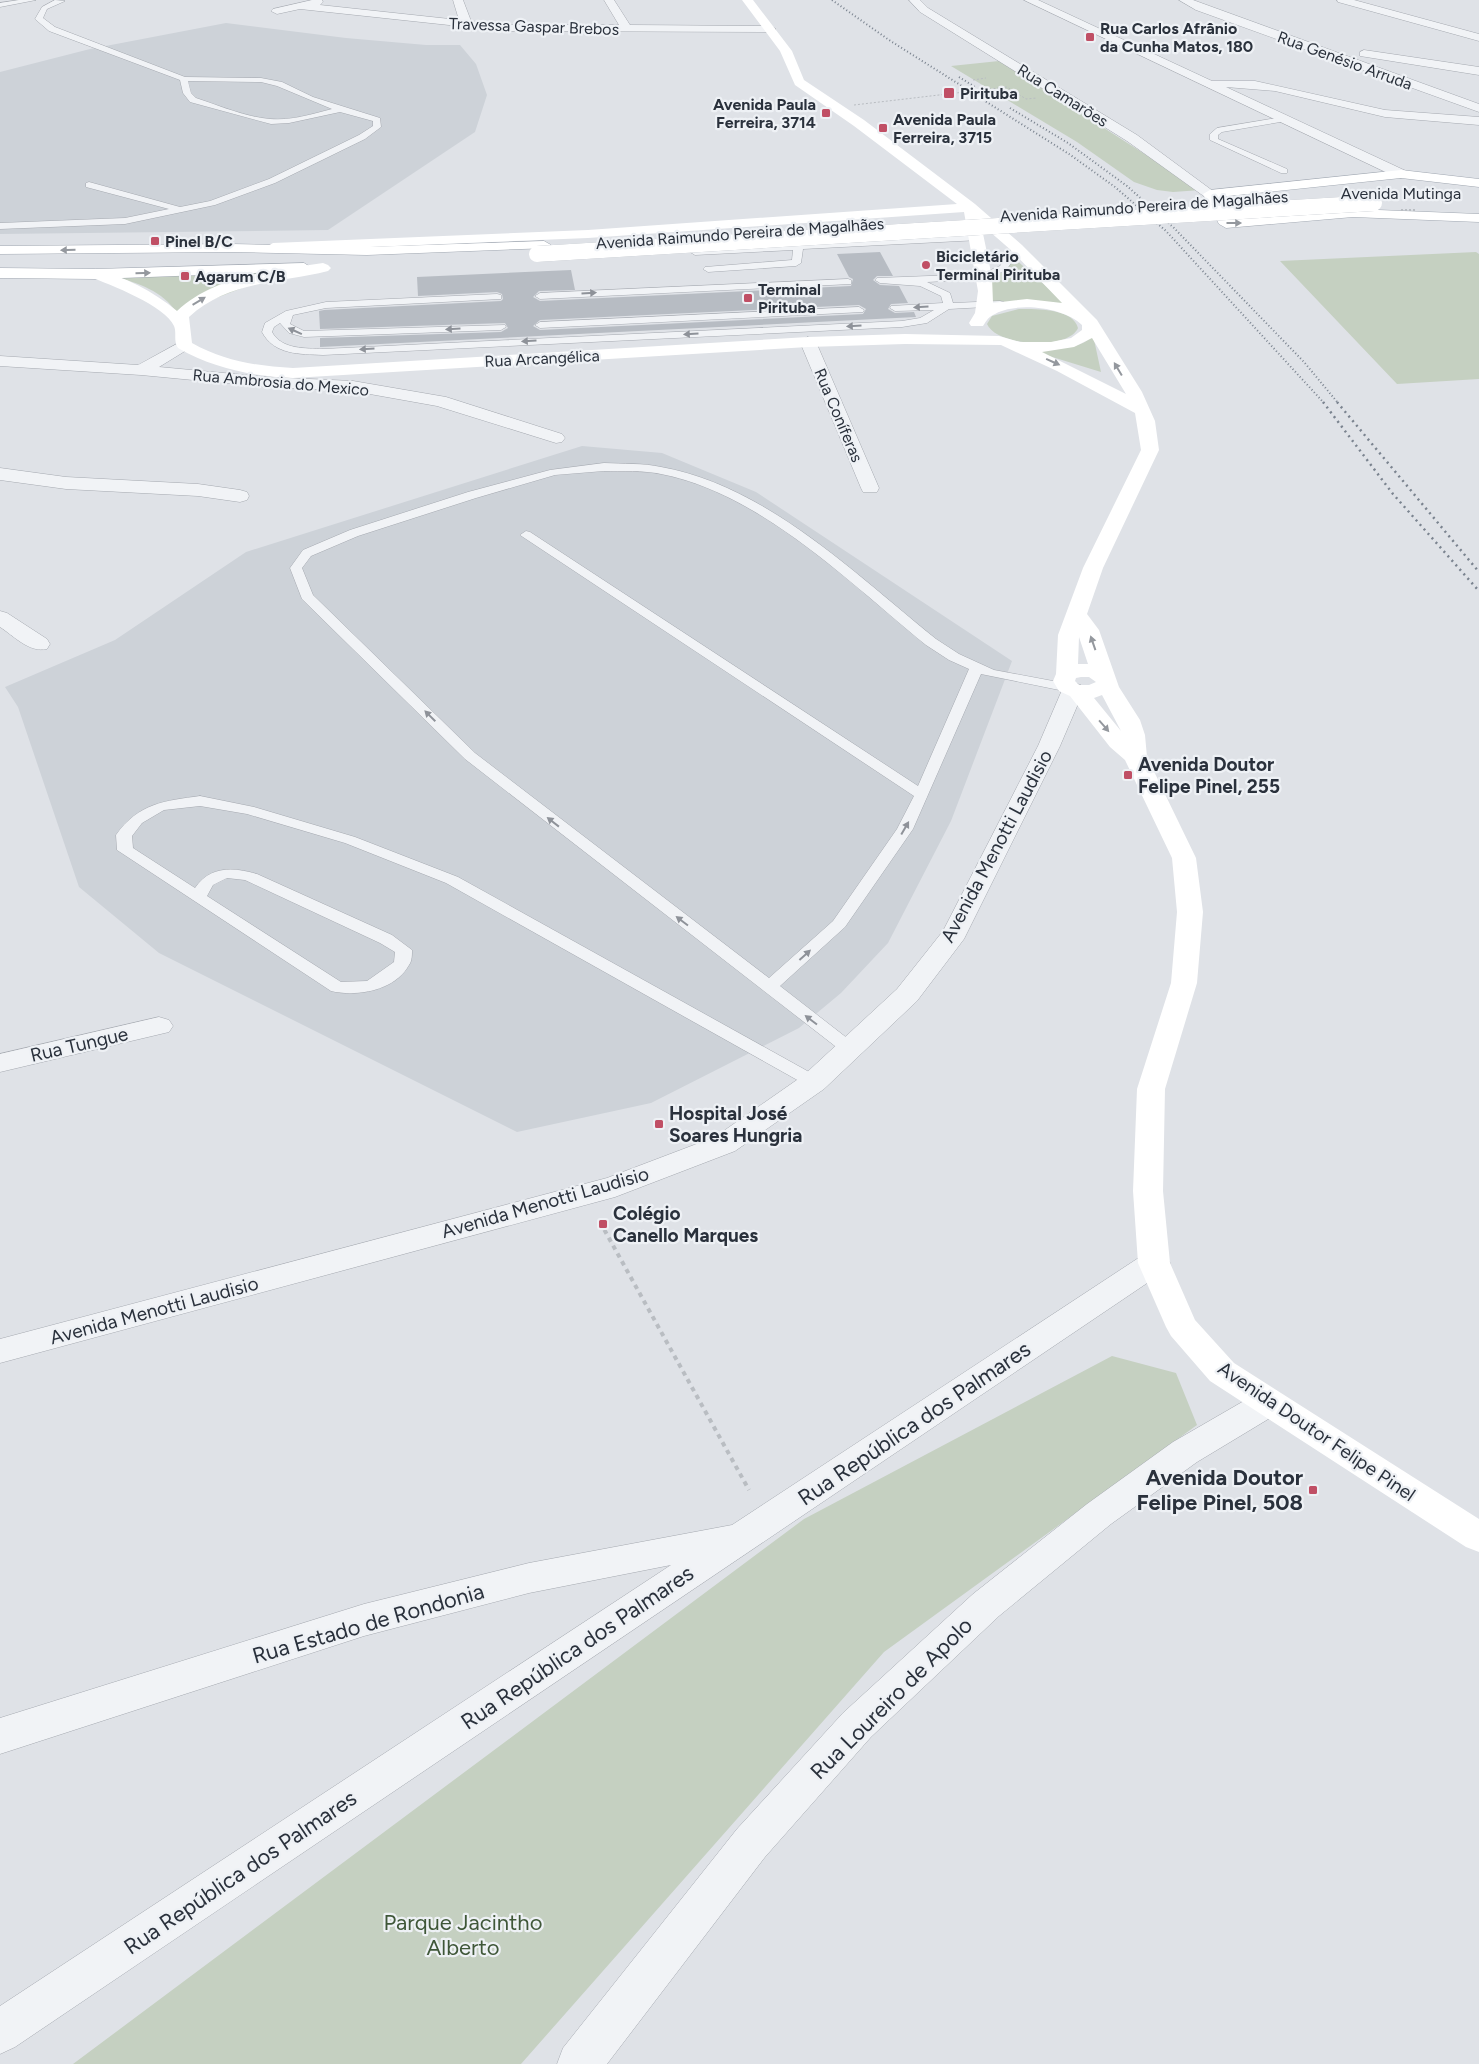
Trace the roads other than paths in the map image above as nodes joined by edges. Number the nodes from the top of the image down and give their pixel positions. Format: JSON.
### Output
{"nodes":[{"id":1,"x":33,"y":0,"type":"edge"},
{"id":2,"x":58,"y":0,"type":"edge"},
{"id":3,"x":327,"y":0,"type":"edge"},
{"id":4,"x":609,"y":0,"type":"edge"},
{"id":5,"x":747,"y":0,"type":"edge"},
{"id":6,"x":914,"y":0,"type":"edge"},
{"id":7,"x":1029,"y":0,"type":"edge"},
{"id":8,"x":1184,"y":0,"type":"edge"},
{"id":9,"x":1342,"y":0,"type":"edge"},
{"id":10,"x":462,"y":1,"type":"edge"},
{"id":11,"x":0,"y":6,"type":"edge"},
{"id":12,"x":300,"y":6,"type":"junction"},
{"id":13,"x":277,"y":11,"type":"dead end"},
{"id":14,"x":468,"y":25,"type":"junction"},
{"id":15,"x":627,"y":29,"type":"junction"},
{"id":16,"x":770,"y":30,"type":"junction"},
{"id":17,"x":1479,"y":38,"type":"edge"},
{"id":18,"x":1306,"y":47,"type":"junction"},
{"id":19,"x":1153,"y":58,"type":"junction"},
{"id":20,"x":1479,"y":70,"type":"edge"},
{"id":21,"x":184,"y":79,"type":"junction"},
{"id":22,"x":1251,"y":83,"type":"junction"},
{"id":23,"x":1209,"y":84,"type":"junction"},
{"id":24,"x":1479,"y":108,"type":"edge"},
{"id":25,"x":341,"y":110,"type":"junction"},
{"id":26,"x":1283,"y":119,"type":"junction"},
{"id":27,"x":1479,"y":121,"type":"edge"},
{"id":28,"x":1284,"y":172,"type":"dead end"},
{"id":29,"x":1401,"y":174,"type":"junction"},
{"id":30,"x":1479,"y":183,"type":"edge"},
{"id":31,"x":89,"y":185,"type":"dead end"},
{"id":32,"x":1386,"y":190,"type":"junction"},
{"id":33,"x":1479,"y":192,"type":"edge"},
{"id":34,"x":1322,"y":193,"type":"joint"},
{"id":35,"x":1444,"y":193,"type":"dead end"},
{"id":36,"x":1210,"y":194,"type":"junction"},
{"id":37,"x":970,"y":207,"type":"junction"},
{"id":38,"x":1479,"y":209,"type":"edge"},
{"id":39,"x":183,"y":210,"type":"junction"},
{"id":40,"x":1479,"y":218,"type":"edge"},
{"id":41,"x":0,"y":226,"type":"edge"},
{"id":42,"x":977,"y":238,"type":"junction"},
{"id":43,"x":798,"y":247,"type":"junction"},
{"id":44,"x":187,"y":248,"type":"junction"},
{"id":45,"x":230,"y":248,"type":"junction"},
{"id":46,"x":1017,"y":248,"type":"junction"},
{"id":47,"x":540,"y":249,"type":"junction"},
{"id":48,"x":0,"y":250,"type":"edge"},
{"id":49,"x":695,"y":252,"type":"dead end"},
{"id":50,"x":323,"y":268,"type":"junction"},
{"id":51,"x":708,"y":269,"type":"dead end"},
{"id":52,"x":0,"y":273,"type":"edge"},
{"id":53,"x":95,"y":274,"type":"junction"},
{"id":54,"x":983,"y":276,"type":"junction"},
{"id":55,"x":880,"y":280,"type":"dead end"},
{"id":56,"x":896,"y":280,"type":"junction"},
{"id":57,"x":848,"y":282,"type":"dead end"},
{"id":58,"x":540,"y":296,"type":"dead end"},
{"id":59,"x":497,"y":298,"type":"dead end"},
{"id":60,"x":948,"y":305,"type":"junction"},
{"id":61,"x":895,"y":308,"type":"dead end"},
{"id":62,"x":859,"y":310,"type":"dead end"},
{"id":63,"x":290,"y":313,"type":"junction"},
{"id":64,"x":982,"y":313,"type":"junction"},
{"id":65,"x":1088,"y":320,"type":"junction"},
{"id":66,"x":181,"y":323,"type":"junction"},
{"id":67,"x":540,"y":325,"type":"dead end"},
{"id":68,"x":501,"y":327,"type":"dead end"},
{"id":69,"x":905,"y":339,"type":"junction"},
{"id":70,"x":808,"y":342,"type":"junction"},
{"id":71,"x":1004,"y":342,"type":"junction"},
{"id":72,"x":184,"y":345,"type":"junction"},
{"id":73,"x":0,"y":361,"type":"edge"},
{"id":74,"x":141,"y":370,"type":"junction"},
{"id":75,"x":322,"y":371,"type":"junction"},
{"id":76,"x":353,"y":386,"type":"junction"},
{"id":77,"x":1143,"y":411,"type":"junction"},
{"id":78,"x":556,"y":438,"type":"dead end"},
{"id":79,"x":0,"y":474,"type":"edge"},
{"id":80,"x":66,"y":483,"type":"junction"},
{"id":81,"x":870,"y":488,"type":"dead end"},
{"id":82,"x":0,"y":493,"type":"edge"},
{"id":83,"x":240,"y":496,"type":"dead end"},
{"id":84,"x":526,"y":535,"type":"dead end"},
{"id":85,"x":1077,"y":614,"type":"junction"},
{"id":86,"x":0,"y":617,"type":"edge"},
{"id":87,"x":39,"y":644,"type":"dead end"},
{"id":88,"x":977,"y":667,"type":"junction"},
{"id":89,"x":1104,"y":680,"type":"junction"},
{"id":90,"x":1072,"y":686,"type":"junction"},
{"id":91,"x":1135,"y":757,"type":"junction"},
{"id":92,"x":922,"y":795,"type":"junction"},
{"id":93,"x":199,"y":896,"type":"junction"},
{"id":94,"x":769,"y":987,"type":"junction"},
{"id":95,"x":159,"y":1026,"type":"dead end"},
{"id":96,"x":850,"y":1049,"type":"junction"},
{"id":97,"x":0,"y":1062,"type":"edge"},
{"id":98,"x":814,"y":1082,"type":"junction"},
{"id":99,"x":1154,"y":1263,"type":"junction"},
{"id":100,"x":0,"y":1351,"type":"edge"},
{"id":101,"x":1268,"y":1403,"type":"junction"},
{"id":102,"x":755,"y":1528,"type":"junction"},
{"id":103,"x":1479,"y":1537,"type":"edge"},
{"id":104,"x":0,"y":1736,"type":"edge"},
{"id":105,"x":0,"y":2032,"type":"edge"},
{"id":106,"x":579,"y":2064,"type":"edge"}],
"edges":[{"from":1,"to":11,"type":"lane"},
{"from":2,"to":21,"type":"lane"},
{"from":3,"to":12,"type":"street"},
{"from":4,"to":15,"type":"street"},
{"from":5,"to":16,"type":"main road"},
{"from":6,"to":36,"type":"street","name":"Rua Camarões"},
{"from":7,"to":19,"type":"street"},
{"from":8,"to":18,"type":"street","name":"Rua Genésio Arruda"},
{"from":9,"to":17,"type":"street"},
{"from":10,"to":14,"type":"street"},
{"from":12,"to":13,"type":"street"},
{"from":12,"to":14,"type":"street","name":"Travessa Gaspar Brebos"},
{"from":14,"to":15,"type":"street","name":"Travessa Gaspar Brebos"},
{"from":15,"to":16,"type":"street","name":"Travessa Gaspar Brebos"},
{"from":16,"to":37,"type":"main road"},
{"from":18,"to":20,"type":"street"},
{"from":18,"to":24,"type":"street","name":"Rua Genésio Arruda"},
{"from":19,"to":22,"type":"street"},
{"from":19,"to":23,"type":"street"},
{"from":21,"to":25,"type":"lane"},
{"from":21,"to":25,"type":"lane"},
{"from":22,"to":23,"type":"street"},
{"from":22,"to":27,"type":"street"},
{"from":23,"to":26,"type":"street"},
{"from":25,"to":39,"type":"lane"},
{"from":26,"to":28,"type":"lane"},
{"from":26,"to":29,"type":"street"},
{"from":29,"to":30,"type":"main road"},
{"from":29,"to":32,"type":"main road"},
{"from":29,"to":36,"type":"main road"},
{"from":30,"to":32,"type":"main road"},
{"from":31,"to":39,"type":"lane"},
{"from":32,"to":34,"type":"main road","name":"Avenida Mutinga"},
{"from":33,"to":35,"type":"main road","name":"Avenida Mutinga"},
{"from":34,"to":47,"type":"main road","name":"Avenida Raimundo Pereira de Magalhães"},
{"from":36,"to":40,"type":"main road","one_way":true},
{"from":37,"to":42,"type":"main road"},
{"from":37,"to":45,"type":"main road"},
{"from":37,"to":46,"type":"main road"},
{"from":38,"to":47,"type":"main road","name":"Avenida Mutinga","bridge":true},
{"from":39,"to":41,"type":"lane"},
{"from":42,"to":43,"type":"lane"},
{"from":42,"to":54,"type":"main road"},
{"from":43,"to":49,"type":"lane"},
{"from":43,"to":51,"type":"lane"},
{"from":44,"to":45,"type":"main road","name":"Avenida Raimundo Pereira de Magalhães"},
{"from":44,"to":48,"type":"main road","name":"Avenida Raimundo Pereira de Magalhães","one_way":true},
{"from":44,"to":53,"type":"main road"},
{"from":45,"to":47,"type":"main road","name":"Avenida Raimundo Pereira de Magalhães"},
{"from":46,"to":54,"type":"lane"},
{"from":46,"to":65,"type":"main road"},
{"from":47,"to":50,"type":"main road","name":"Avenida Raimundo Pereira de Magalhães"},
{"from":53,"to":50,"type":"main road","name":"Avenida Raimundo Pereira de Magalhães","one_way":true},
{"from":66,"to":50,"type":"main road","one_way":true},
{"from":52,"to":53,"type":"main road","name":"Avenida Raimundo Pereira de Magalhães"},
{"from":53,"to":66,"type":"main road"},
{"from":54,"to":56,"type":"lane"},
{"from":54,"to":64,"type":"main road"},
{"from":55,"to":56,"type":"lane"},
{"from":56,"to":60,"type":"lane"},
{"from":58,"to":57,"type":"lane","one_way":true},
{"from":59,"to":63,"type":"lane"},
{"from":60,"to":61,"type":"lane","one_way":true},
{"from":60,"to":63,"type":"lane","one_way":true},
{"from":60,"to":64,"type":"lane"},
{"from":62,"to":67,"type":"lane"},
{"from":68,"to":63,"type":"lane","one_way":true},
{"from":64,"to":65,"type":"main road","name":"Rua Arcangélica"},
{"from":64,"to":69,"type":"main road","name":"Rua Arcangélica"},
{"from":64,"to":71,"type":"main road"},
{"from":65,"to":71,"type":"main road","name":"Rua Arcangélica"},
{"from":77,"to":65,"type":"main road","one_way":true},
{"from":66,"to":72,"type":"main road"},
{"from":69,"to":70,"type":"main road","name":"Rua Arcangélica"},
{"from":69,"to":71,"type":"main road","name":"Rua Arcangélica"},
{"from":70,"to":75,"type":"main road","name":"Rua Arcangélica"},
{"from":70,"to":81,"type":"street","name":"Rua Coníferas"},
{"from":71,"to":77,"type":"main road","one_way":true},
{"from":72,"to":74,"type":"street"},
{"from":72,"to":75,"type":"main road","name":"Rua Arcangélica"},
{"from":73,"to":74,"type":"street","name":"Rua Ambrosia do Mexico"},
{"from":74,"to":76,"type":"street","name":"Rua Ambrosia do Mexico"},
{"from":75,"to":76,"type":"street"},
{"from":76,"to":78,"type":"street","name":"Rua Ambrosia do Mexico"},
{"from":77,"to":85,"type":"main road"},
{"from":79,"to":80,"type":"street"},
{"from":80,"to":82,"type":"street"},
{"from":80,"to":83,"type":"street"},
{"from":84,"to":92,"type":"lane"},
{"from":89,"to":85,"type":"main road","name":"Avenida Doutor Felipe Pinel","one_way":true},
{"from":85,"to":90,"type":"main road"},
{"from":86,"to":87,"type":"street"},
{"from":88,"to":90,"type":"lane"},
{"from":88,"to":92,"type":"lane"},
{"from":94,"to":88,"type":"lane","one_way":true},
{"from":89,"to":90,"type":"main road"},
{"from":89,"to":91,"type":"main road","name":"Avenida Doutor Felipe Pinel"},
{"from":90,"to":91,"type":"main road","name":"Avenida Doutor Felipe Pinel","one_way":true},
{"from":90,"to":96,"type":"street","name":"Avenida Menotti Laudisio"},
{"from":91,"to":99,"type":"main road","name":"Avenida Doutor Felipe Pinel"},
{"from":94,"to":92,"type":"lane","one_way":true},
{"from":93,"to":93,"type":"lane"},
{"from":93,"to":98,"type":"lane"},
{"from":96,"to":94,"type":"lane","one_way":true},
{"from":95,"to":97,"type":"street","name":"Rua Tungue"},
{"from":96,"to":98,"type":"street","name":"Avenida Menotti Laudisio"},
{"from":98,"to":100,"type":"street","name":"Avenida Menotti Laudisio"},
{"from":99,"to":101,"type":"main road","name":"Avenida Doutor Felipe Pinel"},
{"from":99,"to":102,"type":"street","name":"Rua República dos Palmares"},
{"from":101,"to":103,"type":"main road","name":"Avenida Doutor Felipe Pinel"},
{"from":101,"to":106,"type":"street","name":"Rua Loureiro de Apolo"},
{"from":102,"to":104,"type":"street","name":"Rua Estado de Rondonia"},
{"from":102,"to":105,"type":"street","name":"Rua República dos Palmares"}]}
